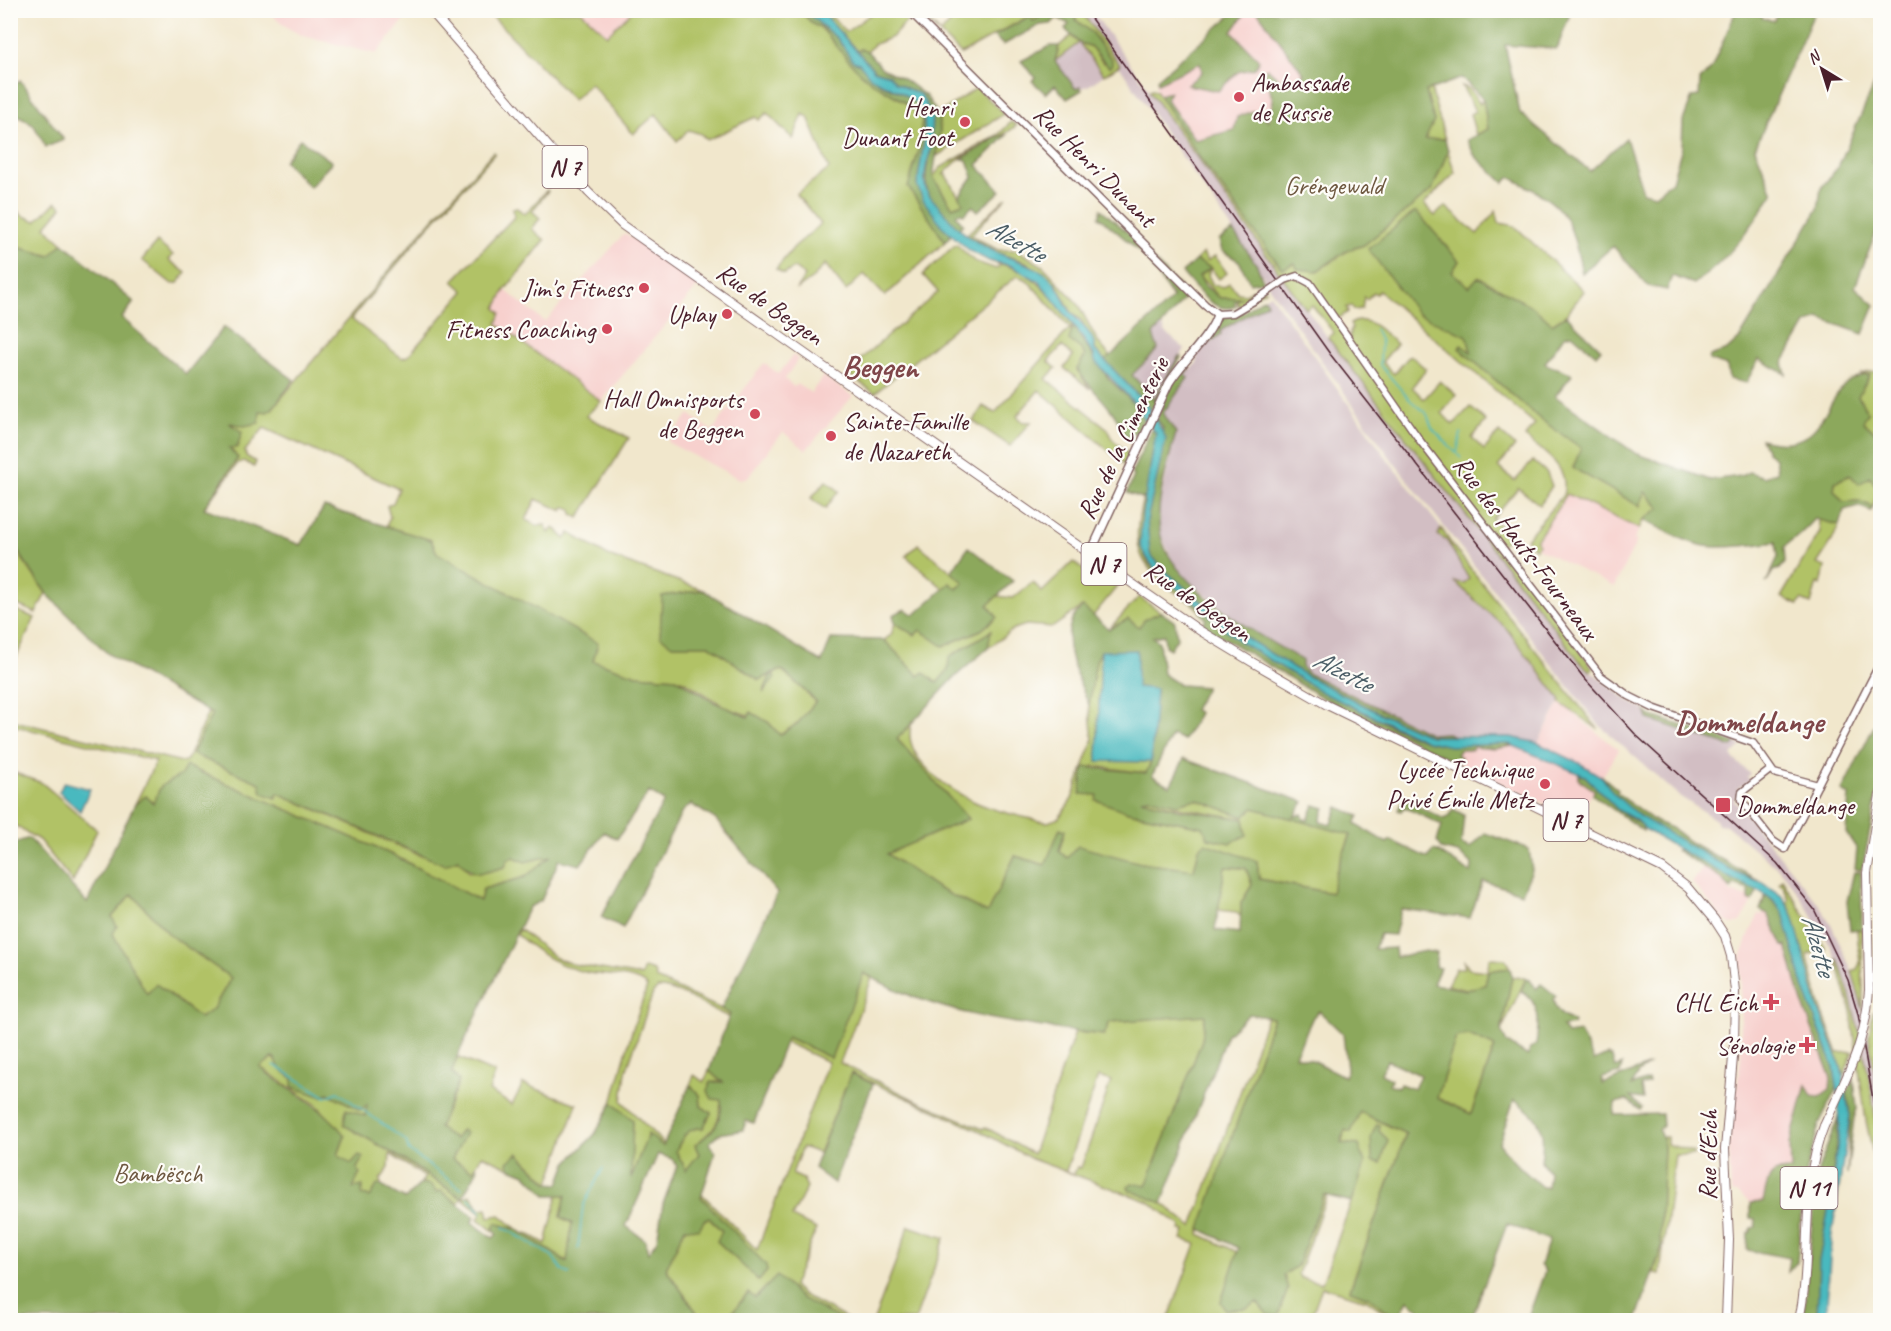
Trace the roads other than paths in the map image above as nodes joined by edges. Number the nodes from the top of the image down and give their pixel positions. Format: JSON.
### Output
{"nodes":[{"id":1,"x":430,"y":10,"type":"edge"},
{"id":2,"x":909,"y":10,"type":"edge"},
{"id":3,"x":1217,"y":314,"type":"junction"},
{"id":4,"x":1090,"y":554,"type":"junction"},
{"id":5,"x":1881,"y":663,"type":"edge"},
{"id":6,"x":1770,"y":770,"type":"junction"},
{"id":7,"x":1818,"y":785,"type":"junction"},
{"id":8,"x":1881,"y":795,"type":"edge"},
{"id":9,"x":1735,"y":991,"type":"joint"},
{"id":10,"x":1726,"y":1320,"type":"edge"},
{"id":11,"x":1799,"y":1320,"type":"edge"}],
"edges":[{"from":1,"to":4,"type":"main road","name":"Rue de Beggen","number":"N 7"},
{"from":2,"to":3,"type":"main road","name":"Rue Henri Dunant"},
{"from":3,"to":4,"type":"main road","name":"Rue de la Cimenterie"},
{"from":3,"to":6,"type":"street","name":"Rue des Hauts-Fourneaux","bridge":true},
{"from":4,"to":9,"type":"main road","name":"Rue de Beggen","number":"N 7"},
{"from":5,"to":7,"type":"street"},
{"from":6,"to":7,"type":"street"},
{"from":6,"to":7,"type":"street"},
{"from":8,"to":11,"type":"main road","number":"N 11","bridge":true},
{"from":9,"to":10,"type":"main road","name":"Rue d'Eich","number":"N 7"}]}
